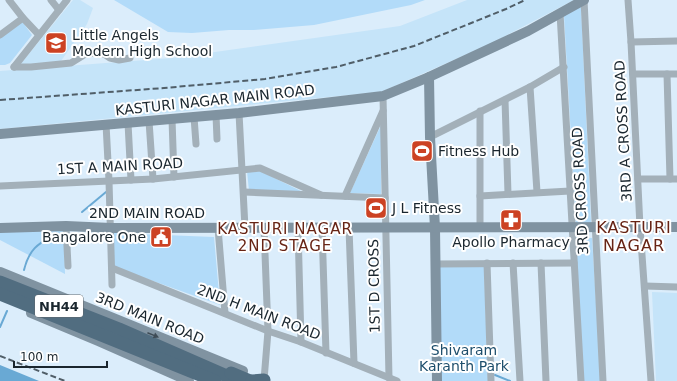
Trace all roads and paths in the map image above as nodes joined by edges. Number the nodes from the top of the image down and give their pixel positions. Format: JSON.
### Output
{"nodes":[{"id":1,"x":9,"y":0,"type":"edge"},
{"id":2,"x":51,"y":0,"type":"edge"},
{"id":3,"x":66,"y":0,"type":"edge"},
{"id":4,"x":584,"y":0,"type":"edge"},
{"id":5,"x":628,"y":0,"type":"edge"},
{"id":6,"x":59,"y":10,"type":"junction"},
{"id":7,"x":560,"y":13,"type":"junction"},
{"id":8,"x":23,"y":18,"type":"junction"},
{"id":9,"x":0,"y":35,"type":"edge"},
{"id":10,"x":39,"y":35,"type":"junction"},
{"id":11,"x":632,"y":42,"type":"junction"},
{"id":12,"x":677,"y":42,"type":"edge"},
{"id":13,"x":130,"y":58,"type":"dead end"},
{"id":14,"x":564,"y":67,"type":"junction"},
{"id":15,"x":633,"y":74,"type":"junction"},
{"id":16,"x":667,"y":74,"type":"junction"},
{"id":17,"x":677,"y":74,"type":"edge"},
{"id":18,"x":429,"y":77,"type":"junction"},
{"id":19,"x":530,"y":87,"type":"junction"},
{"id":20,"x":384,"y":96,"type":"junction"},
{"id":21,"x":505,"y":100,"type":"junction"},
{"id":22,"x":384,"y":109,"type":"junction"},
{"id":23,"x":480,"y":112,"type":"junction"},
{"id":24,"x":239,"y":113,"type":"junction"},
{"id":25,"x":216,"y":115,"type":"junction"},
{"id":26,"x":194,"y":117,"type":"junction"},
{"id":27,"x":172,"y":119,"type":"junction"},
{"id":28,"x":149,"y":121,"type":"junction"},
{"id":29,"x":128,"y":123,"type":"junction"},
{"id":30,"x":106,"y":124,"type":"junction"},
{"id":31,"x":0,"y":134,"type":"edge"},
{"id":32,"x":430,"y":137,"type":"junction"},
{"id":33,"x":217,"y":139,"type":"dead end"},
{"id":34,"x":196,"y":144,"type":"dead end"},
{"id":35,"x":242,"y":170,"type":"junction"},
{"id":36,"x":174,"y":177,"type":"junction"},
{"id":37,"x":153,"y":179,"type":"junction"},
{"id":38,"x":638,"y":179,"type":"junction"},
{"id":39,"x":674,"y":179,"type":"edge"},
{"id":40,"x":131,"y":180,"type":"junction"},
{"id":41,"x":109,"y":181,"type":"junction"},
{"id":42,"x":0,"y":186,"type":"edge"},
{"id":43,"x":570,"y":191,"type":"junction"},
{"id":44,"x":244,"y":192,"type":"junction"},
{"id":45,"x":537,"y":192,"type":"junction"},
{"id":46,"x":508,"y":194,"type":"junction"},
{"id":47,"x":321,"y":195,"type":"junction"},
{"id":48,"x":345,"y":196,"type":"junction"},
{"id":49,"x":480,"y":196,"type":"junction"},
{"id":50,"x":385,"y":198,"type":"junction"},
{"id":51,"x":66,"y":226,"type":"junction"},
{"id":52,"x":640,"y":227,"type":"junction"},
{"id":53,"x":677,"y":227,"type":"edge"},
{"id":54,"x":0,"y":228,"type":"edge"},
{"id":55,"x":111,"y":228,"type":"junction"},
{"id":56,"x":218,"y":228,"type":"junction"},
{"id":57,"x":245,"y":228,"type":"junction"},
{"id":58,"x":264,"y":228,"type":"junction"},
{"id":59,"x":298,"y":228,"type":"junction"},
{"id":60,"x":322,"y":228,"type":"junction"},
{"id":61,"x":349,"y":228,"type":"junction"},
{"id":62,"x":386,"y":228,"type":"junction"},
{"id":63,"x":435,"y":228,"type":"junction"},
{"id":64,"x":480,"y":228,"type":"junction"},
{"id":65,"x":572,"y":228,"type":"junction"},
{"id":66,"x":595,"y":228,"type":"junction"},
{"id":67,"x":487,"y":263,"type":"junction"},
{"id":68,"x":513,"y":263,"type":"junction"},
{"id":69,"x":541,"y":263,"type":"junction"},
{"id":70,"x":574,"y":263,"type":"junction"},
{"id":71,"x":436,"y":264,"type":"junction"},
{"id":72,"x":68,"y":266,"type":"dead end"},
{"id":73,"x":112,"y":268,"type":"junction"},
{"id":74,"x":0,"y":272,"type":"edge"},
{"id":75,"x":0,"y":282,"type":"edge"},
{"id":76,"x":112,"y":284,"type":"dead end"},
{"id":77,"x":645,"y":286,"type":"junction"},
{"id":78,"x":677,"y":287,"type":"edge"},
{"id":79,"x":0,"y":294,"type":"edge"},
{"id":80,"x":0,"y":301,"type":"edge"},
{"id":81,"x":225,"y":313,"type":"junction"},
{"id":82,"x":268,"y":331,"type":"junction"},
{"id":83,"x":116,"y":334,"type":"junction"},
{"id":84,"x":301,"y":342,"type":"junction"},
{"id":85,"x":326,"y":353,"type":"junction"},
{"id":86,"x":354,"y":363,"type":"junction"},
{"id":87,"x":219,"y":378,"type":"edge"},
{"id":88,"x":389,"y":378,"type":"junction"},
{"id":89,"x":189,"y":381,"type":"edge"},
{"id":90,"x":238,"y":381,"type":"edge"},
{"id":91,"x":258,"y":381,"type":"edge"},
{"id":92,"x":397,"y":381,"type":"edge"},
{"id":93,"x":438,"y":381,"type":"edge"},
{"id":94,"x":491,"y":381,"type":"edge"},
{"id":95,"x":520,"y":381,"type":"edge"},
{"id":96,"x":546,"y":381,"type":"edge"},
{"id":97,"x":581,"y":381,"type":"edge"},
{"id":98,"x":603,"y":381,"type":"edge"},
{"id":99,"x":651,"y":381,"type":"edge"}],
"edges":[{"from":1,"to":8,"type":"street"},
{"from":2,"to":6,"type":"street"},
{"from":3,"to":6,"type":"street"},
{"from":4,"to":7,"type":"main road","name":"KASTURI NAGAR MAIN ROAD"},
{"from":4,"to":66,"type":"street","name":"3RD CROSS ROAD"},
{"from":5,"to":11,"type":"street","name":"3RD A CROSS ROAD"},
{"from":6,"to":10,"type":"street"},
{"from":7,"to":14,"type":"street","name":"3RD CROSS ROAD"},
{"from":7,"to":18,"type":"main road","name":"KASTURI NAGAR MAIN ROAD"},
{"from":8,"to":9,"type":"street"},
{"from":8,"to":10,"type":"street"},
{"from":10,"to":13,"type":"street"},
{"from":11,"to":12,"type":"street"},
{"from":11,"to":15,"type":"street","name":"3RD A CROSS ROAD"},
{"from":14,"to":19,"type":"street"},
{"from":14,"to":43,"type":"street","name":"3RD CROSS ROAD"},
{"from":15,"to":16,"type":"street"},
{"from":15,"to":38,"type":"street","name":"3RD A CROSS ROAD"},
{"from":16,"to":17,"type":"street"},
{"from":16,"to":39,"type":"street"},
{"from":18,"to":20,"type":"main road","name":"KASTURI NAGAR MAIN ROAD"},
{"from":18,"to":32,"type":"main road"},
{"from":19,"to":21,"type":"street"},
{"from":19,"to":45,"type":"street"},
{"from":20,"to":22,"type":"street","name":"1ST D CROSS"},
{"from":20,"to":24,"type":"main road","name":"KASTURI NAGAR MAIN ROAD"},
{"from":21,"to":23,"type":"street"},
{"from":21,"to":46,"type":"street"},
{"from":22,"to":48,"type":"street"},
{"from":22,"to":50,"type":"street","name":"1ST D CROSS"},
{"from":23,"to":32,"type":"street"},
{"from":23,"to":49,"type":"street"},
{"from":24,"to":25,"type":"main road","name":"KASTURI NAGAR MAIN ROAD"},
{"from":24,"to":35,"type":"street"},
{"from":25,"to":26,"type":"main road","name":"KASTURI NAGAR MAIN ROAD"},
{"from":25,"to":33,"type":"street"},
{"from":26,"to":27,"type":"main road","name":"KASTURI NAGAR MAIN ROAD"},
{"from":26,"to":34,"type":"street"},
{"from":27,"to":28,"type":"main road","name":"KASTURI NAGAR MAIN ROAD"},
{"from":27,"to":36,"type":"street"},
{"from":28,"to":29,"type":"main road","name":"KASTURI NAGAR MAIN ROAD"},
{"from":28,"to":37,"type":"street"},
{"from":29,"to":30,"type":"main road","name":"KASTURI NAGAR MAIN ROAD"},
{"from":29,"to":40,"type":"street"},
{"from":30,"to":31,"type":"main road","name":"KASTURI NAGAR MAIN ROAD"},
{"from":30,"to":41,"type":"street"},
{"from":32,"to":63,"type":"main road"},
{"from":35,"to":36,"type":"street","name":"1ST A MAIN ROAD"},
{"from":35,"to":44,"type":"street"},
{"from":35,"to":47,"type":"street","name":"1ST A MAIN ROAD"},
{"from":36,"to":37,"type":"street","name":"1ST A MAIN ROAD"},
{"from":37,"to":40,"type":"street","name":"1ST A MAIN ROAD"},
{"from":38,"to":39,"type":"street"},
{"from":38,"to":52,"type":"street","name":"3RD A CROSS ROAD"},
{"from":40,"to":41,"type":"street","name":"1ST A MAIN ROAD"},
{"from":41,"to":42,"type":"street","name":"1ST A MAIN ROAD"},
{"from":41,"to":55,"type":"street"},
{"from":43,"to":45,"type":"street"},
{"from":43,"to":65,"type":"street","name":"3RD CROSS ROAD"},
{"from":44,"to":47,"type":"street"},
{"from":44,"to":57,"type":"street"},
{"from":45,"to":46,"type":"street"},
{"from":46,"to":49,"type":"street"},
{"from":47,"to":48,"type":"street"},
{"from":48,"to":50,"type":"street"},
{"from":49,"to":64,"type":"street"},
{"from":50,"to":62,"type":"street","name":"1ST D CROSS"},
{"from":51,"to":54,"type":"main road","name":"2ND MAIN ROAD"},
{"from":51,"to":55,"type":"main road","name":"2ND MAIN ROAD"},
{"from":51,"to":72,"type":"street"},
{"from":52,"to":53,"type":"main road","name":"2ND MAIN ROAD"},
{"from":52,"to":66,"type":"main road","name":"2ND MAIN ROAD"},
{"from":52,"to":77,"type":"street","name":"3RD A CROSS ROAD"},
{"from":55,"to":56,"type":"main road","name":"2ND MAIN ROAD"},
{"from":55,"to":73,"type":"street"},
{"from":56,"to":57,"type":"main road","name":"2ND MAIN ROAD"},
{"from":56,"to":81,"type":"street"},
{"from":57,"to":58,"type":"main road","name":"2ND MAIN ROAD"},
{"from":58,"to":59,"type":"main road","name":"2ND MAIN ROAD"},
{"from":58,"to":82,"type":"street"},
{"from":59,"to":60,"type":"main road","name":"2ND MAIN ROAD"},
{"from":59,"to":84,"type":"street"},
{"from":60,"to":61,"type":"main road","name":"2ND MAIN ROAD"},
{"from":60,"to":85,"type":"street"},
{"from":61,"to":62,"type":"main road","name":"2ND MAIN ROAD"},
{"from":61,"to":86,"type":"street"},
{"from":62,"to":63,"type":"main road","name":"2ND MAIN ROAD"},
{"from":62,"to":88,"type":"street","name":"1ST D CROSS"},
{"from":63,"to":64,"type":"main road","name":"2ND MAIN ROAD"},
{"from":63,"to":71,"type":"main road"},
{"from":64,"to":65,"type":"main road","name":"2ND MAIN ROAD"},
{"from":65,"to":66,"type":"main road","name":"2ND MAIN ROAD"},
{"from":65,"to":70,"type":"street","name":"3RD CROSS ROAD"},
{"from":66,"to":98,"type":"street","name":"3RD CROSS ROAD"},
{"from":67,"to":68,"type":"street"},
{"from":67,"to":71,"type":"street"},
{"from":67,"to":94,"type":"street"},
{"from":68,"to":69,"type":"street"},
{"from":68,"to":95,"type":"street"},
{"from":69,"to":70,"type":"street"},
{"from":69,"to":96,"type":"street"},
{"from":70,"to":97,"type":"street","name":"3RD CROSS ROAD"},
{"from":71,"to":93,"type":"main road"},
{"from":73,"to":76,"type":"street"},
{"from":73,"to":81,"type":"street","name":"2ND H MAIN ROAD"},
{"from":74,"to":91,"type":"main road","name":"3RD MAIN ROAD","one_way":true},
{"from":75,"to":83,"type":"highway","number":"NH44"},
{"from":77,"to":78,"type":"street"},
{"from":77,"to":99,"type":"street","name":"3RD A CROSS ROAD"},
{"from":79,"to":83,"type":"highway","number":"NH44"},
{"from":80,"to":89,"type":"main road"},
{"from":81,"to":82,"type":"street","name":"2ND H MAIN ROAD"},
{"from":82,"to":84,"type":"street","name":"2ND H MAIN ROAD"},
{"from":82,"to":91,"type":"street"},
{"from":83,"to":87,"type":"highway","number":"NH44"},
{"from":84,"to":85,"type":"street","name":"2ND H MAIN ROAD"},
{"from":85,"to":86,"type":"street","name":"2ND H MAIN ROAD"},
{"from":86,"to":88,"type":"street","name":"2ND H MAIN ROAD"},
{"from":87,"to":90,"type":"highway","number":"NH44"},
{"from":87,"to":91,"type":"highway"},
{"from":88,"to":92,"type":"street","name":"2ND H MAIN ROAD"}]}
